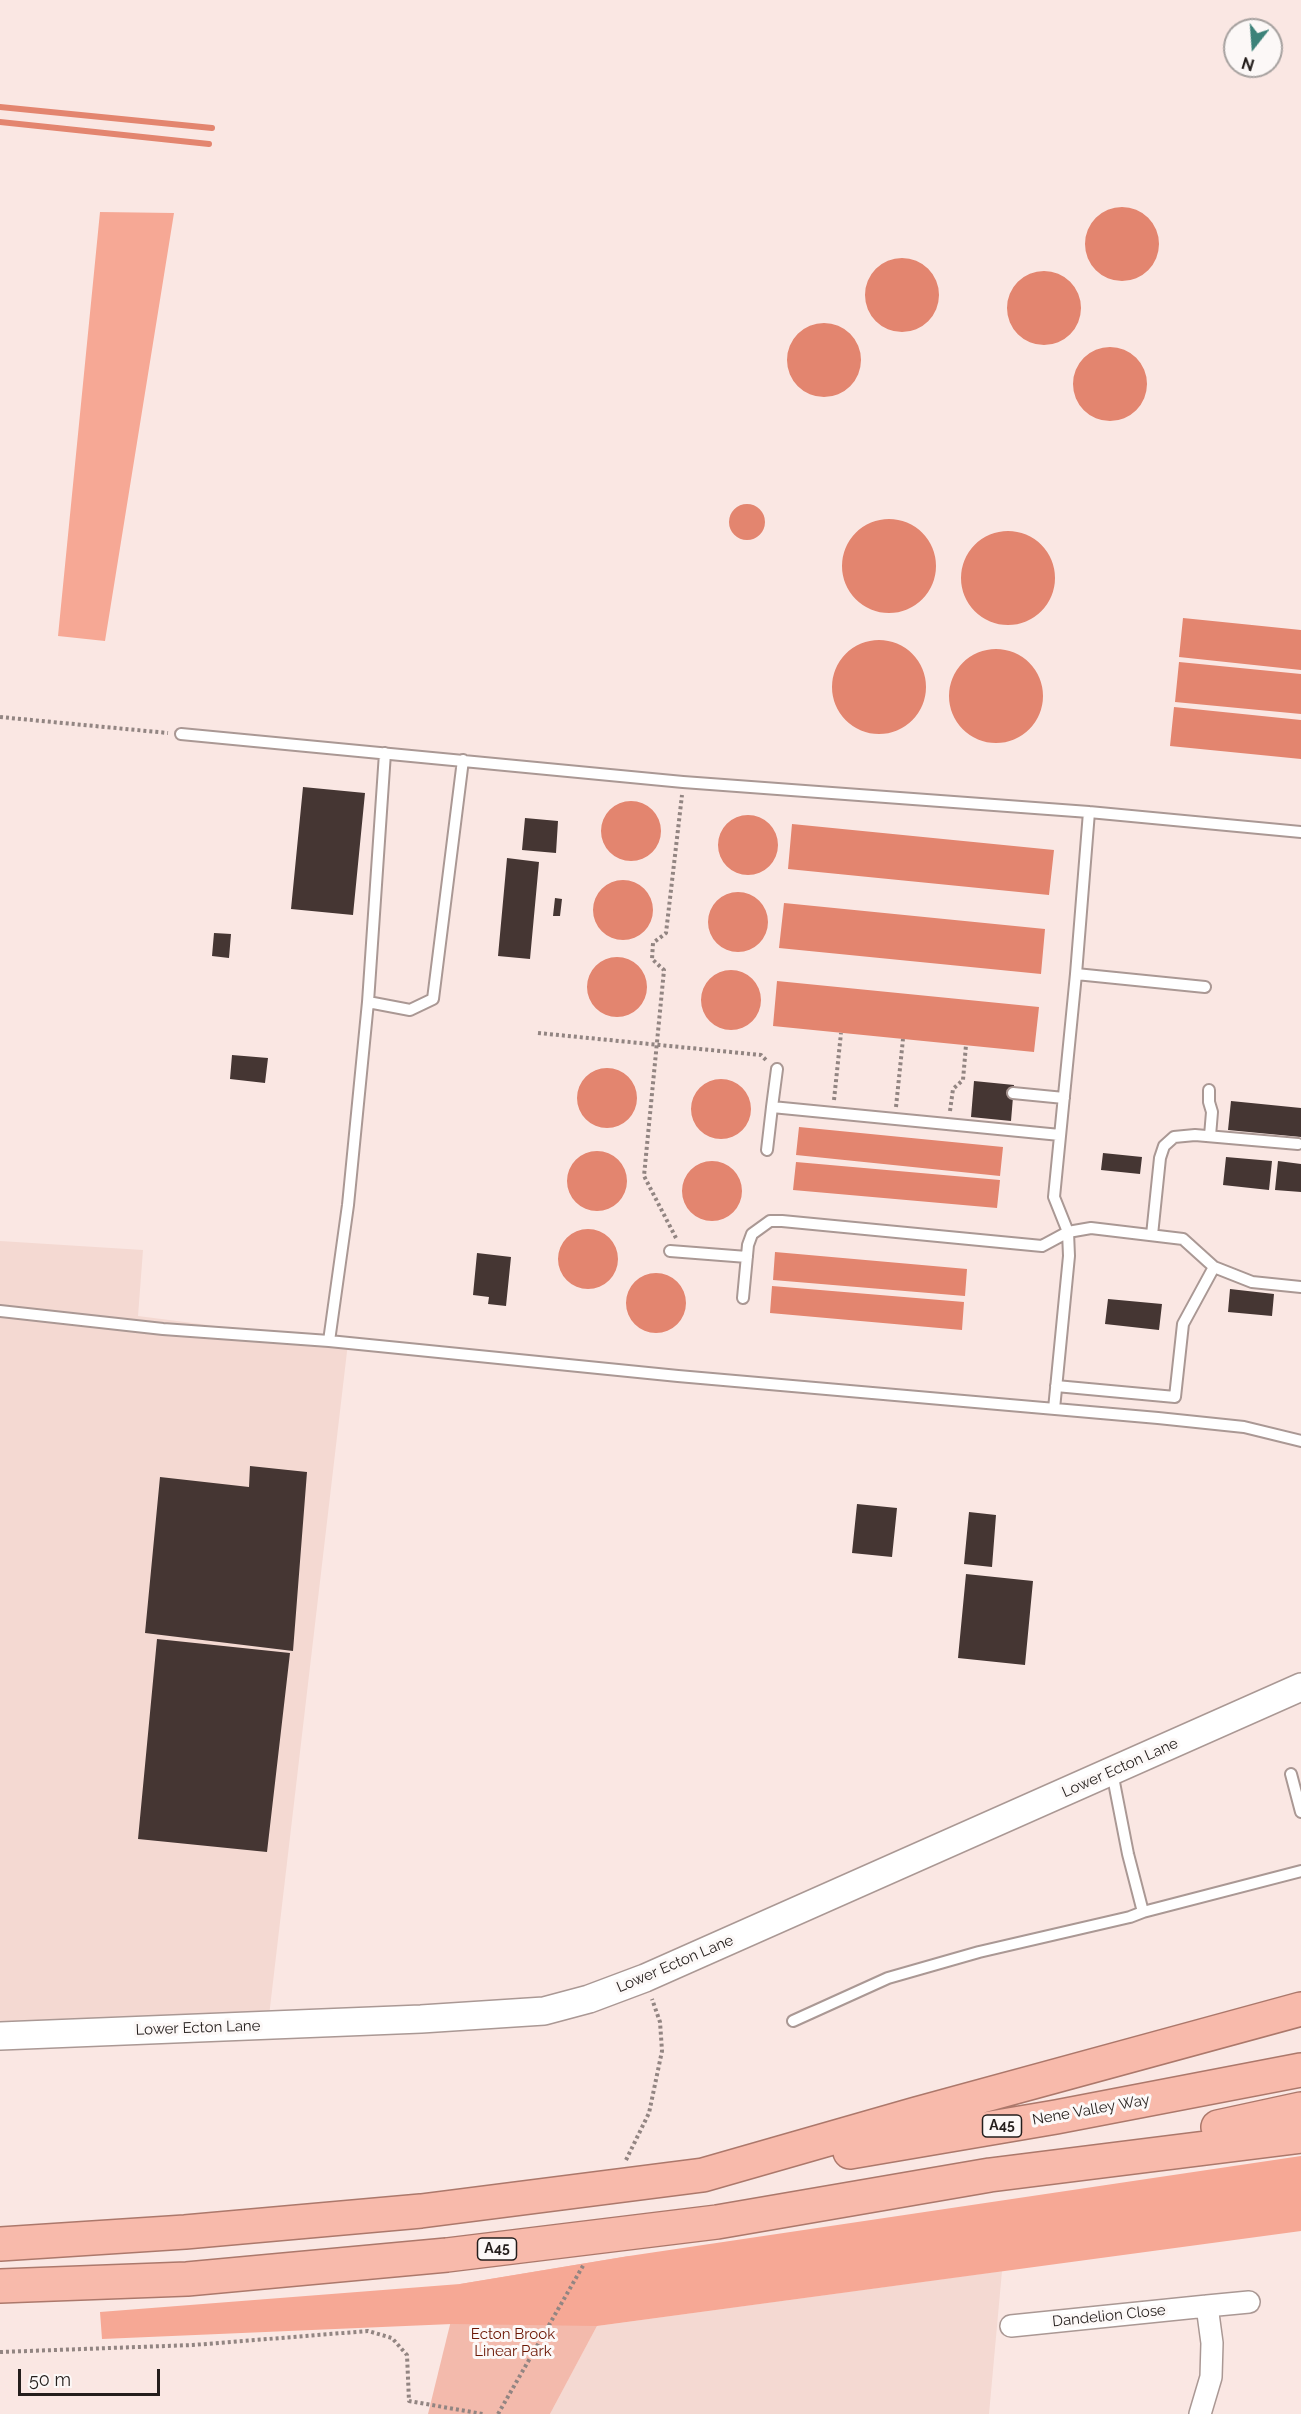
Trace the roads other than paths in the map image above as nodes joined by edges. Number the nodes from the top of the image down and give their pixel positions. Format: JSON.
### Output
{"nodes":[{"id":1,"x":181,"y":735,"type":"road end"},
{"id":2,"x":385,"y":753,"type":"junction"},
{"id":3,"x":463,"y":760,"type":"junction"},
{"id":4,"x":1089,"y":812,"type":"junction"},
{"id":5,"x":1301,"y":832,"type":"edge"},
{"id":6,"x":1076,"y":974,"type":"junction"},
{"id":7,"x":1205,"y":987,"type":"dead end"},
{"id":8,"x":368,"y":1002,"type":"junction"},
{"id":9,"x":777,"y":1069,"type":"road end"},
{"id":10,"x":1209,"y":1090,"type":"dead end"},
{"id":11,"x":1014,"y":1094,"type":"dead end"},
{"id":12,"x":1064,"y":1098,"type":"junction"},
{"id":13,"x":772,"y":1107,"type":"junction"},
{"id":14,"x":1060,"y":1135,"type":"junction"},
{"id":15,"x":1210,"y":1136,"type":"junction"},
{"id":16,"x":1298,"y":1144,"type":"dead end"},
{"id":17,"x":767,"y":1150,"type":"dead end"},
{"id":18,"x":1068,"y":1232,"type":"junction"},
{"id":19,"x":1152,"y":1235,"type":"junction"},
{"id":20,"x":670,"y":1251,"type":"dead end"},
{"id":21,"x":747,"y":1257,"type":"junction"},
{"id":22,"x":1214,"y":1267,"type":"junction"},
{"id":23,"x":1301,"y":1287,"type":"edge"},
{"id":24,"x":743,"y":1298,"type":"dead end"},
{"id":25,"x":0,"y":1311,"type":"edge"},
{"id":26,"x":329,"y":1341,"type":"junction"},
{"id":27,"x":1056,"y":1386,"type":"junction"},
{"id":28,"x":1054,"y":1409,"type":"junction"},
{"id":29,"x":1301,"y":1441,"type":"edge"},
{"id":30,"x":1301,"y":1687,"type":"edge"},
{"id":31,"x":1112,"y":1772,"type":"junction"},
{"id":32,"x":1291,"y":1774,"type":"dead end"},
{"id":33,"x":1301,"y":1812,"type":"edge"},
{"id":34,"x":1301,"y":1871,"type":"edge"},
{"id":35,"x":1143,"y":1912,"type":"junction"},
{"id":36,"x":1301,"y":2009,"type":"edge"},
{"id":37,"x":793,"y":2020,"type":"dead end"},
{"id":38,"x":0,"y":2036,"type":"edge"},
{"id":39,"x":1301,"y":2070,"type":"edge"},
{"id":40,"x":1301,"y":2109,"type":"edge"},
{"id":41,"x":1301,"y":2136,"type":"edge"},
{"id":42,"x":703,"y":2175,"type":"junction"},
{"id":43,"x":990,"y":2175,"type":"junction"},
{"id":44,"x":0,"y":2244,"type":"edge"},
{"id":45,"x":0,"y":2286,"type":"edge"},
{"id":46,"x":1249,"y":2302,"type":"dead end"},
{"id":47,"x":1208,"y":2306,"type":"junction"},
{"id":48,"x":1011,"y":2326,"type":"dead end"},
{"id":49,"x":1200,"y":2414,"type":"edge"}],
"edges":[{"from":1,"to":2,"type":"lane"},
{"from":2,"to":3,"type":"lane"},
{"from":2,"to":8,"type":"lane"},
{"from":3,"to":4,"type":"lane"},
{"from":3,"to":8,"type":"lane"},
{"from":4,"to":5,"type":"lane"},
{"from":4,"to":6,"type":"lane"},
{"from":6,"to":7,"type":"lane"},
{"from":6,"to":12,"type":"lane"},
{"from":8,"to":26,"type":"lane"},
{"from":9,"to":13,"type":"lane"},
{"from":10,"to":15,"type":"lane"},
{"from":11,"to":12,"type":"lane"},
{"from":12,"to":14,"type":"lane"},
{"from":13,"to":14,"type":"lane"},
{"from":13,"to":17,"type":"lane"},
{"from":14,"to":18,"type":"lane"},
{"from":15,"to":16,"type":"lane"},
{"from":15,"to":19,"type":"lane"},
{"from":18,"to":19,"type":"lane"},
{"from":18,"to":21,"type":"lane"},
{"from":18,"to":27,"type":"lane"},
{"from":19,"to":22,"type":"lane"},
{"from":20,"to":21,"type":"lane"},
{"from":21,"to":24,"type":"lane"},
{"from":22,"to":23,"type":"lane"},
{"from":22,"to":27,"type":"lane"},
{"from":25,"to":26,"type":"lane"},
{"from":26,"to":28,"type":"lane"},
{"from":27,"to":28,"type":"lane"},
{"from":28,"to":29,"type":"lane"},
{"from":30,"to":31,"type":"street","name":"Lower Ecton Lane"},
{"from":31,"to":35,"type":"lane"},
{"from":31,"to":38,"type":"street","name":"Lower Ecton Lane"},
{"from":32,"to":33,"type":"lane"},
{"from":34,"to":35,"type":"lane"},
{"from":35,"to":37,"type":"lane"},
{"from":36,"to":42,"type":"highway"},
{"from":39,"to":42,"type":"highway","name":"Nene Valley Way","number":"A45"},
{"from":40,"to":43,"type":"highway","number":"A45"},
{"from":41,"to":43,"type":"highway"},
{"from":42,"to":44,"type":"highway","number":"A45"},
{"from":43,"to":45,"type":"highway","number":"A45"},
{"from":46,"to":47,"type":"street","name":"Dandelion Close"},
{"from":47,"to":48,"type":"street","name":"Dandelion Close"},
{"from":47,"to":49,"type":"street"}]}
